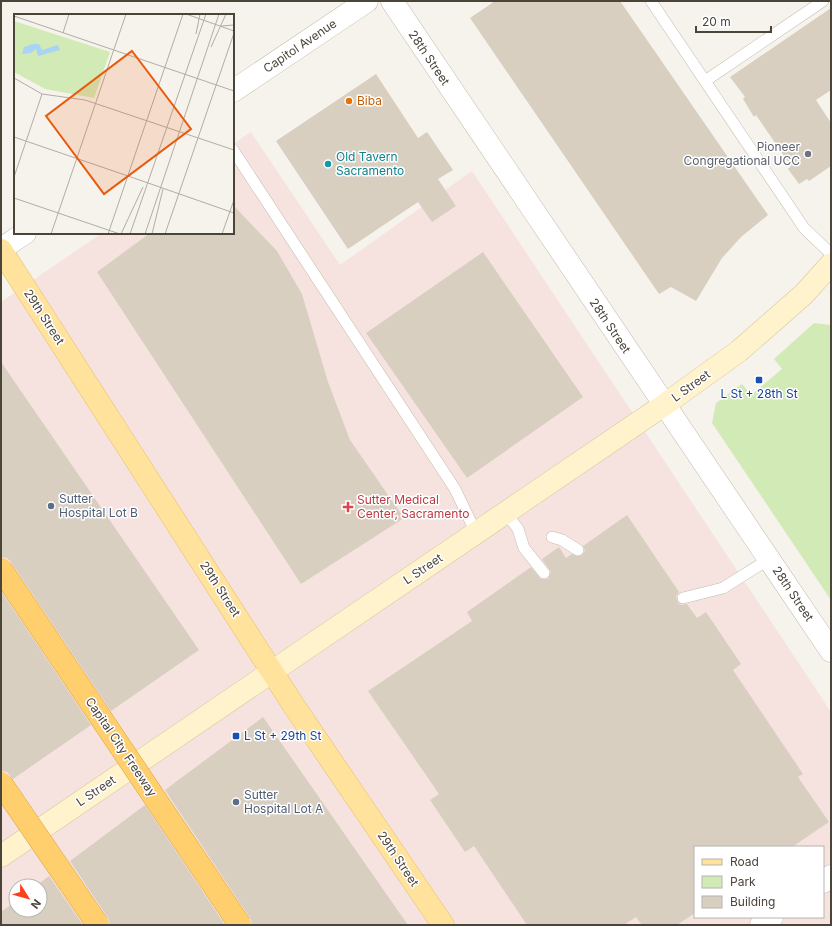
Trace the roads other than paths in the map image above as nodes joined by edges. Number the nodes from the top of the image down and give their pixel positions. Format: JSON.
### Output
{"nodes":[{"id":1,"x":367,"y":1,"type":"edge"},
{"id":2,"x":392,"y":1,"type":"edge"},
{"id":3,"x":651,"y":1,"type":"edge"},
{"id":4,"x":823,"y":1,"type":"edge"},
{"id":5,"x":705,"y":81,"type":"junction"},
{"id":6,"x":234,"y":90,"type":"edge"},
{"id":7,"x":234,"y":152,"type":"edge"},
{"id":8,"x":24,"y":234,"type":"edge"},
{"id":9,"x":1,"y":249,"type":"edge"},
{"id":10,"x":831,"y":254,"type":"edge"},
{"id":11,"x":831,"y":264,"type":"edge"},
{"id":12,"x":664,"y":405,"type":"junction"},
{"id":13,"x":512,"y":521,"type":"junction"},
{"id":14,"x":530,"y":532,"type":"dead end"},
{"id":15,"x":476,"y":533,"type":"junction"},
{"id":16,"x":552,"y":537,"type":"dead end"},
{"id":17,"x":578,"y":550,"type":"dead end"},
{"id":18,"x":769,"y":560,"type":"junction"},
{"id":19,"x":1,"y":569,"type":"edge"},
{"id":20,"x":544,"y":573,"type":"dead end"},
{"id":21,"x":683,"y":598,"type":"dead end"},
{"id":22,"x":831,"y":651,"type":"edge"},
{"id":23,"x":272,"y":671,"type":"junction"},
{"id":24,"x":1,"y":783,"type":"edge"},
{"id":25,"x":1,"y":856,"type":"edge"},
{"id":26,"x":771,"y":918,"type":"edge"},
{"id":27,"x":98,"y":925,"type":"edge"},
{"id":28,"x":240,"y":925,"type":"edge"},
{"id":29,"x":443,"y":925,"type":"edge"},
{"id":30,"x":761,"y":925,"type":"edge"}],
"edges":[{"from":1,"to":6,"type":"street","name":"Capitol Avenue"},
{"from":2,"to":12,"type":"street","name":"28th Street"},
{"from":3,"to":5,"type":"lane"},
{"from":4,"to":5,"type":"lane"},
{"from":5,"to":10,"type":"lane"},
{"from":7,"to":15,"type":"lane"},
{"from":8,"to":9,"type":"street"},
{"from":9,"to":23,"type":"main road","name":"29th Street"},
{"from":11,"to":12,"type":"main road","name":"L Street"},
{"from":12,"to":13,"type":"main road","name":"L Street"},
{"from":12,"to":18,"type":"street","name":"28th Street"},
{"from":13,"to":14,"type":"lane"},
{"from":13,"to":15,"type":"main road","name":"L Street"},
{"from":13,"to":20,"type":"lane"},
{"from":15,"to":23,"type":"main road","name":"L Street"},
{"from":16,"to":17,"type":"lane"},
{"from":18,"to":21,"type":"lane"},
{"from":18,"to":22,"type":"street","name":"28th Street"},
{"from":19,"to":28,"type":"highway","name":"Capital City Freeway","bridge":true},
{"from":23,"to":25,"type":"main road","name":"L Street"},
{"from":23,"to":29,"type":"main road","name":"29th Street"},
{"from":24,"to":27,"type":"highway","bridge":true},
{"from":26,"to":30,"type":"street"}]}
